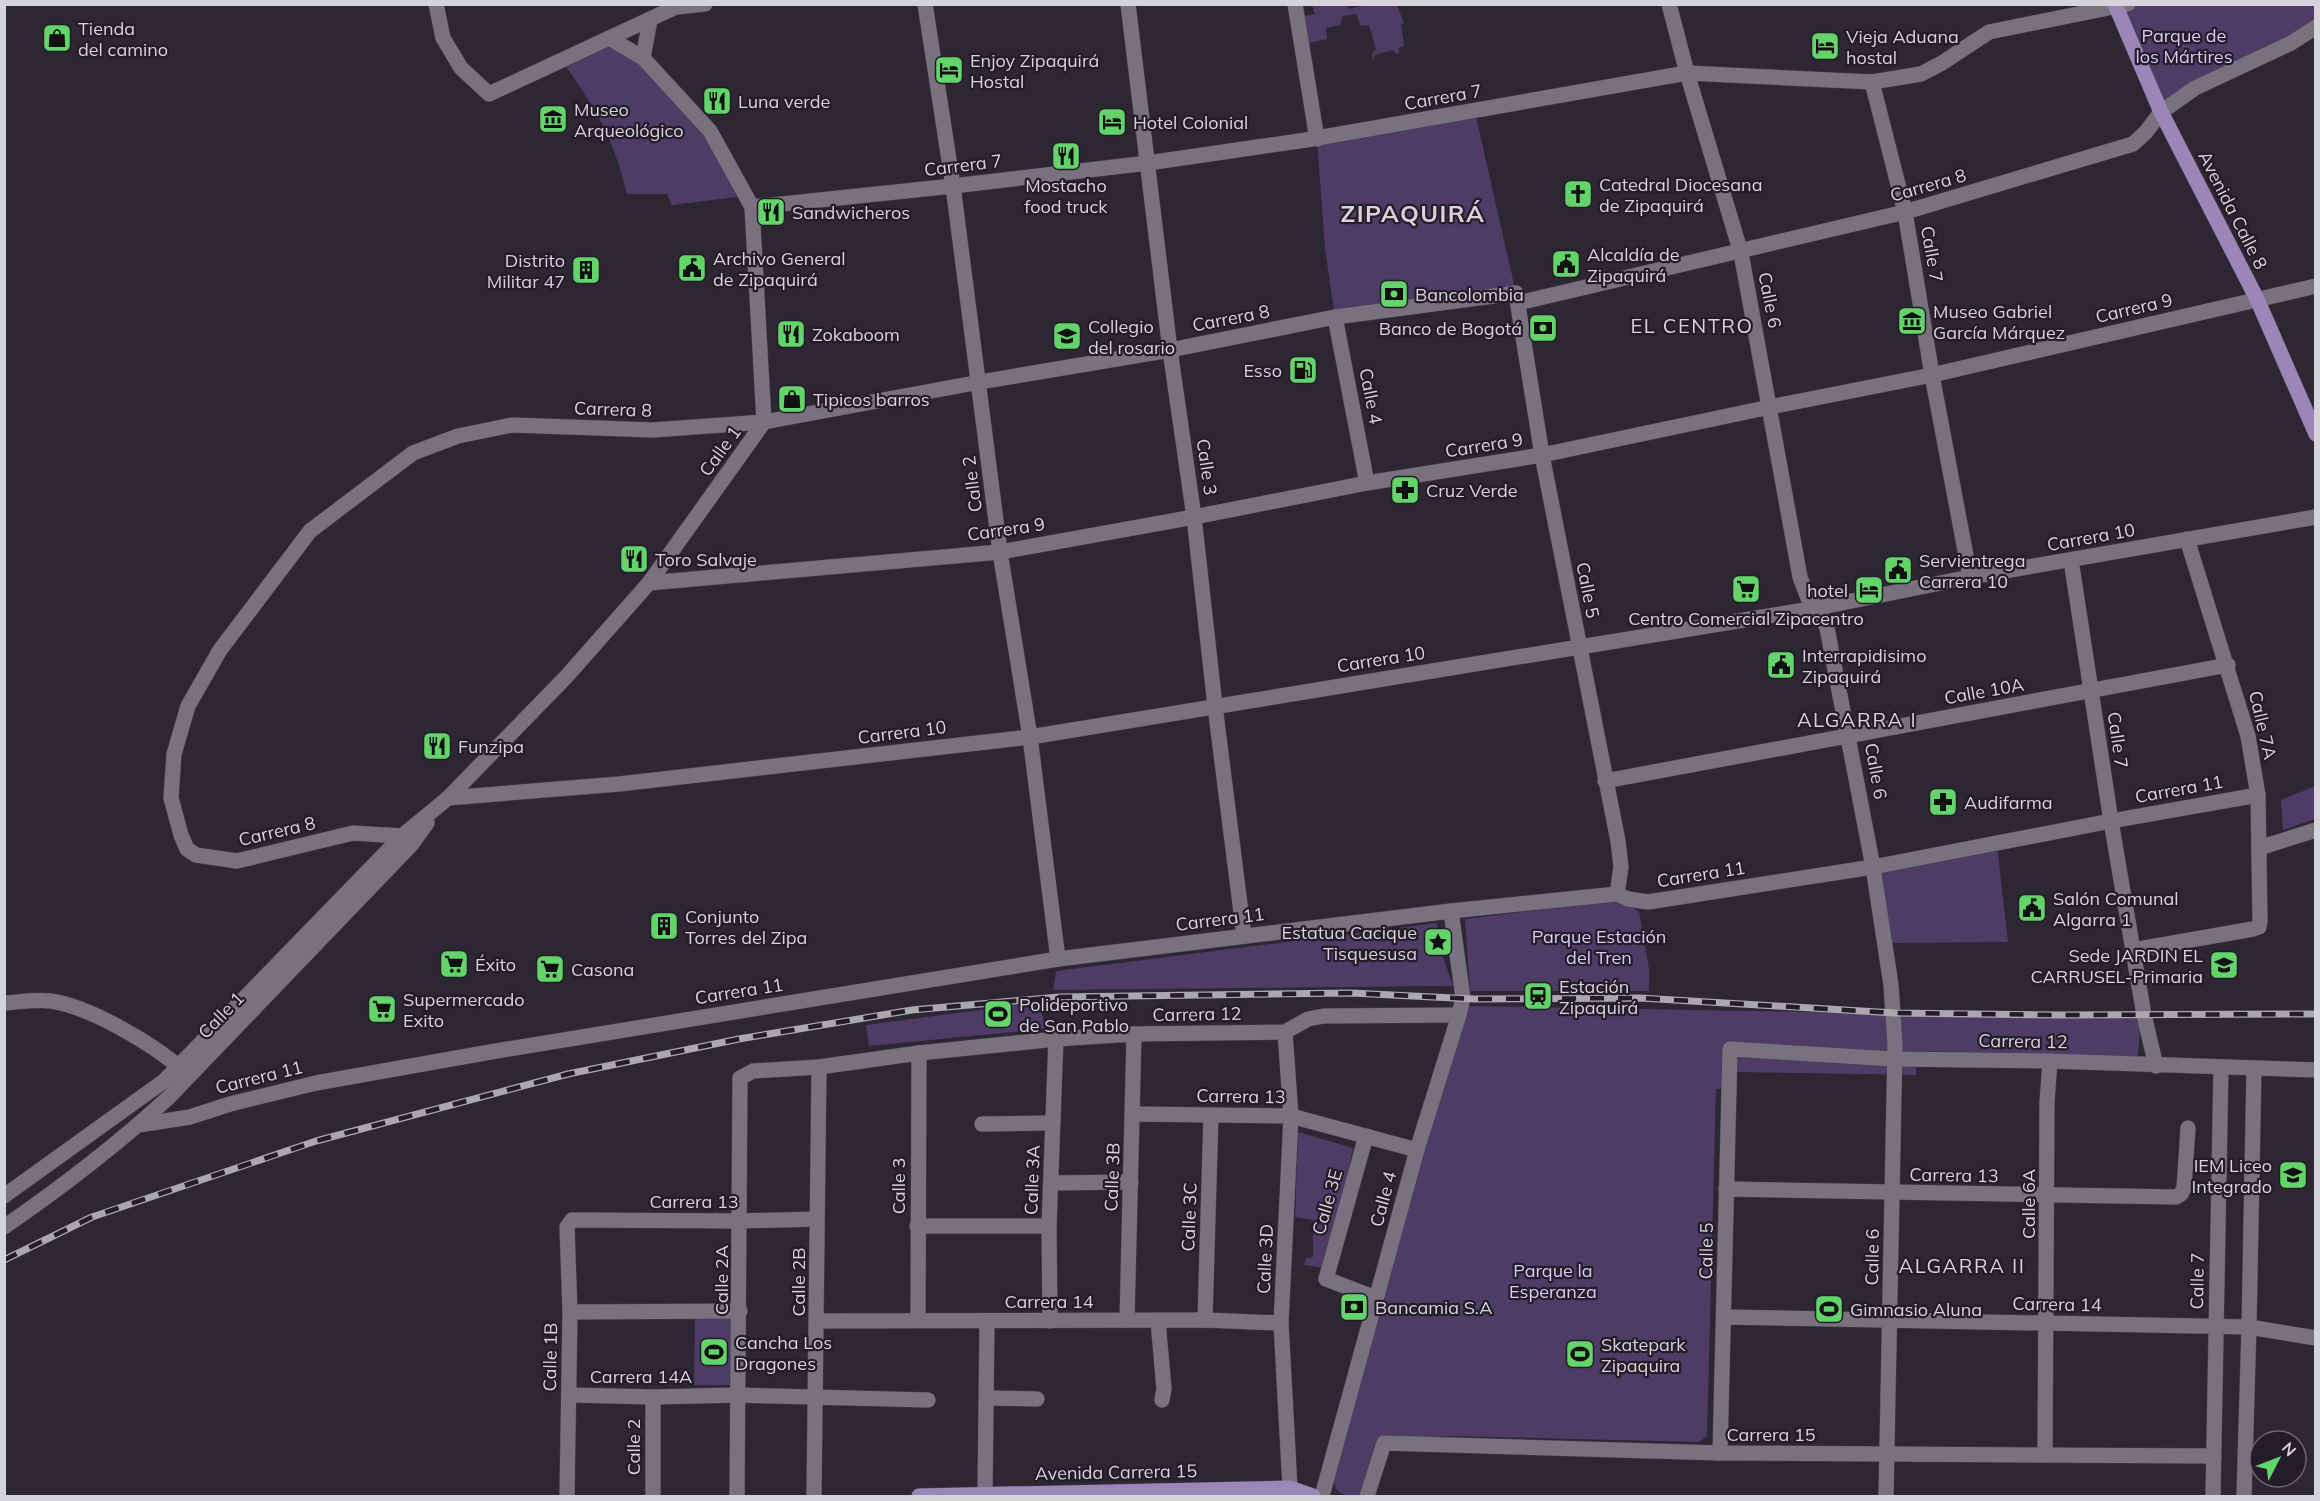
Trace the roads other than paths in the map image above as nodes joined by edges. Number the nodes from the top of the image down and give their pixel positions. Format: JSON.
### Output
{"nodes":[{"id":1,"x":436,"y":4,"type":"edge"},
{"id":2,"x":705,"y":4,"type":"edge"},
{"id":3,"x":925,"y":4,"type":"edge"},
{"id":4,"x":1128,"y":4,"type":"edge"},
{"id":5,"x":1295,"y":4,"type":"edge"},
{"id":6,"x":1669,"y":4,"type":"edge"},
{"id":7,"x":2120,"y":5,"type":"edge"},
{"id":8,"x":650,"y":20,"type":"junction"},
{"id":9,"x":2316,"y":27,"type":"edge"},
{"id":10,"x":609,"y":38,"type":"junction"},
{"id":11,"x":643,"y":58,"type":"junction"},
{"id":12,"x":1687,"y":74,"type":"junction"},
{"id":13,"x":1872,"y":82,"type":"junction"},
{"id":14,"x":2161,"y":112,"type":"junction"},
{"id":15,"x":1317,"y":139,"type":"junction"},
{"id":16,"x":1148,"y":163,"type":"junction"},
{"id":17,"x":953,"y":186,"type":"junction"},
{"id":18,"x":752,"y":207,"type":"junction"},
{"id":19,"x":1905,"y":212,"type":"junction"},
{"id":20,"x":1741,"y":253,"type":"junction"},
{"id":21,"x":2316,"y":286,"type":"edge"},
{"id":22,"x":1517,"y":298,"type":"junction"},
{"id":23,"x":2257,"y":299,"type":"junction"},
{"id":24,"x":1335,"y":317,"type":"junction"},
{"id":25,"x":1170,"y":350,"type":"junction"},
{"id":26,"x":1932,"y":375,"type":"junction"},
{"id":27,"x":980,"y":382,"type":"junction"},
{"id":28,"x":1770,"y":407,"type":"junction"},
{"id":29,"x":764,"y":422,"type":"junction"},
{"id":30,"x":2316,"y":434,"type":"edge"},
{"id":31,"x":1542,"y":455,"type":"junction"},
{"id":32,"x":1367,"y":483,"type":"junction"},
{"id":33,"x":1194,"y":518,"type":"junction"},
{"id":34,"x":2316,"y":518,"type":"edge"},
{"id":35,"x":2187,"y":539,"type":"junction"},
{"id":36,"x":1000,"y":552,"type":"junction"},
{"id":37,"x":2071,"y":560,"type":"junction"},
{"id":38,"x":1970,"y":576,"type":"junction"},
{"id":39,"x":649,"y":583,"type":"junction"},
{"id":40,"x":1817,"y":608,"type":"junction"},
{"id":41,"x":1578,"y":645,"type":"junction"},
{"id":42,"x":2228,"y":665,"type":"junction"},
{"id":43,"x":2091,"y":692,"type":"junction"},
{"id":44,"x":1215,"y":706,"type":"junction"},
{"id":45,"x":1030,"y":736,"type":"junction"},
{"id":46,"x":1850,"y":736,"type":"junction"},
{"id":47,"x":1605,"y":781,"type":"junction"},
{"id":48,"x":2258,"y":795,"type":"junction"},
{"id":49,"x":445,"y":801,"type":"junction"},
{"id":50,"x":2110,"y":821,"type":"junction"},
{"id":51,"x":2316,"y":830,"type":"edge"},
{"id":52,"x":402,"y":836,"type":"junction"},
{"id":53,"x":2259,"y":848,"type":"junction"},
{"id":54,"x":1874,"y":867,"type":"junction"},
{"id":55,"x":1617,"y":894,"type":"junction"},
{"id":56,"x":1450,"y":911,"type":"junction"},
{"id":57,"x":1244,"y":936,"type":"junction"},
{"id":58,"x":2133,"y":950,"type":"junction"},
{"id":59,"x":1058,"y":959,"type":"junction"},
{"id":60,"x":4,"y":1003,"type":"edge"},
{"id":61,"x":1459,"y":1015,"type":"junction"},
{"id":62,"x":1285,"y":1032,"type":"junction"},
{"id":63,"x":1134,"y":1034,"type":"junction"},
{"id":64,"x":1056,"y":1039,"type":"junction"},
{"id":65,"x":1730,"y":1048,"type":"joint"},
{"id":66,"x":919,"y":1053,"type":"junction"},
{"id":67,"x":1895,"y":1059,"type":"junction"},
{"id":68,"x":2050,"y":1061,"type":"junction"},
{"id":69,"x":2156,"y":1066,"type":"junction"},
{"id":70,"x":819,"y":1067,"type":"junction"},
{"id":71,"x":2221,"y":1067,"type":"junction"},
{"id":72,"x":2254,"y":1068,"type":"junction"},
{"id":73,"x":2316,"y":1070,"type":"edge"},
{"id":74,"x":185,"y":1071,"type":"junction"},
{"id":75,"x":753,"y":1071,"type":"joint"},
{"id":76,"x":164,"y":1081,"type":"junction"},
{"id":77,"x":169,"y":1097,"type":"junction"},
{"id":78,"x":1133,"y":1114,"type":"junction"},
{"id":79,"x":1211,"y":1115,"type":"junction"},
{"id":80,"x":1291,"y":1116,"type":"junction"},
{"id":81,"x":190,"y":1117,"type":"junction"},
{"id":82,"x":1053,"y":1123,"type":"junction"},
{"id":83,"x":982,"y":1124,"type":"dead end"},
{"id":84,"x":139,"y":1125,"type":"junction"},
{"id":85,"x":2188,"y":1128,"type":"dead end"},
{"id":86,"x":1366,"y":1136,"type":"junction"},
{"id":87,"x":1417,"y":1150,"type":"junction"},
{"id":88,"x":1131,"y":1182,"type":"junction"},
{"id":89,"x":1052,"y":1183,"type":"junction"},
{"id":90,"x":1726,"y":1189,"type":"junction"},
{"id":91,"x":1892,"y":1194,"type":"junction"},
{"id":92,"x":4,"y":1196,"type":"edge"},
{"id":93,"x":2047,"y":1196,"type":"junction"},
{"id":94,"x":816,"y":1219,"type":"junction"},
{"id":95,"x":572,"y":1220,"type":"joint"},
{"id":96,"x":740,"y":1221,"type":"junction"},
{"id":97,"x":917,"y":1226,"type":"junction"},
{"id":98,"x":1049,"y":1226,"type":"junction"},
{"id":99,"x":4,"y":1227,"type":"edge"},
{"id":100,"x":1376,"y":1298,"type":"junction"},
{"id":101,"x":740,"y":1311,"type":"junction"},
{"id":102,"x":570,"y":1312,"type":"junction"},
{"id":103,"x":1724,"y":1317,"type":"junction"},
{"id":104,"x":918,"y":1320,"type":"junction"},
{"id":105,"x":1127,"y":1320,"type":"junction"},
{"id":106,"x":1205,"y":1320,"type":"junction"},
{"id":107,"x":1890,"y":1320,"type":"junction"},
{"id":108,"x":818,"y":1321,"type":"junction"},
{"id":109,"x":987,"y":1321,"type":"junction"},
{"id":110,"x":1050,"y":1321,"type":"junction"},
{"id":111,"x":1158,"y":1321,"type":"junction"},
{"id":112,"x":1281,"y":1323,"type":"junction"},
{"id":113,"x":2046,"y":1324,"type":"junction"},
{"id":114,"x":2216,"y":1327,"type":"junction"},
{"id":115,"x":2249,"y":1327,"type":"junction"},
{"id":116,"x":2316,"y":1338,"type":"edge"},
{"id":117,"x":569,"y":1395,"type":"junction"},
{"id":118,"x":738,"y":1395,"type":"junction"},
{"id":119,"x":653,"y":1397,"type":"junction"},
{"id":120,"x":816,"y":1398,"type":"junction"},
{"id":121,"x":987,"y":1398,"type":"junction"},
{"id":122,"x":1037,"y":1399,"type":"dead end"},
{"id":123,"x":928,"y":1400,"type":"dead end"},
{"id":124,"x":1162,"y":1400,"type":"dead end"},
{"id":125,"x":1887,"y":1453,"type":"junction"},
{"id":126,"x":1720,"y":1454,"type":"junction"},
{"id":127,"x":2045,"y":1455,"type":"junction"},
{"id":128,"x":2214,"y":1456,"type":"junction"},
{"id":129,"x":1290,"y":1488,"type":"junction"},
{"id":130,"x":985,"y":1494,"type":"junction"},
{"id":131,"x":567,"y":1497,"type":"edge"},
{"id":132,"x":653,"y":1497,"type":"edge"},
{"id":133,"x":737,"y":1497,"type":"edge"},
{"id":134,"x":814,"y":1497,"type":"edge"},
{"id":135,"x":919,"y":1497,"type":"edge"},
{"id":136,"x":1312,"y":1497,"type":"edge"},
{"id":137,"x":1322,"y":1497,"type":"edge"},
{"id":138,"x":1367,"y":1497,"type":"edge"},
{"id":139,"x":1886,"y":1497,"type":"edge"},
{"id":140,"x":2213,"y":1497,"type":"edge"},
{"id":141,"x":2244,"y":1497,"type":"edge"}],
"edges":[{"from":1,"to":10,"type":"street"},
{"from":2,"to":8,"type":"street"},
{"from":3,"to":17,"type":"street","name":"Calle 2"},
{"from":4,"to":16,"type":"street","name":"Calle 3"},
{"from":5,"to":15,"type":"street"},
{"from":6,"to":12,"type":"street","name":"Calle 6"},
{"from":7,"to":13,"type":"street","name":"Carrera 7"},
{"from":7,"to":14,"type":"main road","name":"Avenida Calle 8"},
{"from":8,"to":10,"type":"street"},
{"from":8,"to":11,"type":"street"},
{"from":9,"to":14,"type":"street","name":"Carrera 8"},
{"from":10,"to":11,"type":"street","name":"Calle 1"},
{"from":11,"to":18,"type":"street","name":"Calle 1"},
{"from":12,"to":13,"type":"street","name":"Carrera 7"},
{"from":12,"to":15,"type":"street","name":"Carrera 7"},
{"from":12,"to":20,"type":"street","name":"Calle 6"},
{"from":13,"to":19,"type":"street","name":"Calle 7"},
{"from":14,"to":19,"type":"street","name":"Carrera 8"},
{"from":14,"to":23,"type":"main road","name":"Avenida Calle 8"},
{"from":15,"to":16,"type":"street","name":"Carrera 7"},
{"from":16,"to":17,"type":"street","name":"Carrera 7"},
{"from":16,"to":25,"type":"street","name":"Calle 3"},
{"from":17,"to":18,"type":"street","name":"Carrera 7"},
{"from":17,"to":27,"type":"street","name":"Calle 2"},
{"from":18,"to":29,"type":"street","name":"Calle 1"},
{"from":19,"to":20,"type":"street","name":"Carrera 8"},
{"from":19,"to":26,"type":"street","name":"Calle 7"},
{"from":20,"to":22,"type":"street","name":"Carrera 8"},
{"from":20,"to":28,"type":"street","name":"Calle 6"},
{"from":21,"to":23,"type":"street","name":"Carrera 9"},
{"from":22,"to":24,"type":"street","name":"Carrera 8"},
{"from":22,"to":31,"type":"street","name":"Calle 5"},
{"from":23,"to":26,"type":"street","name":"Carrera 9"},
{"from":23,"to":30,"type":"main road","name":"Avenida Calle 8"},
{"from":24,"to":25,"type":"street","name":"Carrera 8"},
{"from":24,"to":32,"type":"street","name":"Calle 4"},
{"from":25,"to":27,"type":"street","name":"Carrera 8"},
{"from":25,"to":33,"type":"street","name":"Calle 3"},
{"from":26,"to":28,"type":"street","name":"Carrera 9"},
{"from":26,"to":38,"type":"street","name":"Calle 7"},
{"from":27,"to":29,"type":"street","name":"Carrera 8"},
{"from":27,"to":36,"type":"street","name":"Calle 2"},
{"from":28,"to":31,"type":"street","name":"Carrera 9"},
{"from":28,"to":40,"type":"street","name":"Calle 6"},
{"from":29,"to":39,"type":"street","name":"Calle 1"},
{"from":29,"to":52,"type":"street","name":"Carrera 8"},
{"from":31,"to":32,"type":"street","name":"Carrera 9"},
{"from":31,"to":41,"type":"street","name":"Calle 5"},
{"from":32,"to":33,"type":"street","name":"Carrera 9"},
{"from":33,"to":36,"type":"street","name":"Carrera 9"},
{"from":33,"to":44,"type":"street","name":"Calle 3"},
{"from":34,"to":35,"type":"street","name":"Carrera 10"},
{"from":35,"to":37,"type":"street","name":"Carrera 10"},
{"from":35,"to":42,"type":"street","name":"Calle 7A"},
{"from":36,"to":39,"type":"street","name":"Carrera 9"},
{"from":36,"to":45,"type":"street","name":"Calle 2"},
{"from":37,"to":38,"type":"street","name":"Carrera 10"},
{"from":37,"to":43,"type":"street","name":"Calle 7"},
{"from":38,"to":40,"type":"street","name":"Carrera 10"},
{"from":39,"to":49,"type":"street","name":"Calle 1"},
{"from":40,"to":41,"type":"street","name":"Carrera 10"},
{"from":40,"to":46,"type":"street","name":"Calle 6"},
{"from":41,"to":44,"type":"street","name":"Carrera 10"},
{"from":41,"to":47,"type":"street","name":"Calle 5"},
{"from":42,"to":43,"type":"street","name":"Calle 10A"},
{"from":42,"to":48,"type":"street","name":"Calle 7A"},
{"from":43,"to":46,"type":"street","name":"Calle 10A"},
{"from":43,"to":50,"type":"street","name":"Calle 7"},
{"from":44,"to":45,"type":"street","name":"Carrera 10"},
{"from":44,"to":57,"type":"street","name":"Calle 3"},
{"from":45,"to":49,"type":"street","name":"Carrera 10"},
{"from":45,"to":59,"type":"street","name":"Calle 2"},
{"from":46,"to":47,"type":"street","name":"Calle 10A"},
{"from":46,"to":54,"type":"street","name":"Calle 6"},
{"from":47,"to":55,"type":"street","name":"Calle 5"},
{"from":48,"to":50,"type":"street","name":"Carrera 11"},
{"from":48,"to":53,"type":"street","name":"Calle 7A"},
{"from":49,"to":52,"type":"street","name":"Calle 1"},
{"from":49,"to":74,"type":"street","name":"Calle 1"},
{"from":50,"to":54,"type":"street","name":"Carrera 11"},
{"from":50,"to":58,"type":"street","name":"Calle 7"},
{"from":51,"to":53,"type":"street"},
{"from":52,"to":74,"type":"street","name":"Calle 1"},
{"from":53,"to":58,"type":"street","name":"Calle 7A"},
{"from":54,"to":55,"type":"street","name":"Carrera 11"},
{"from":54,"to":67,"type":"street","name":"Calle 6"},
{"from":55,"to":56,"type":"street","name":"Carrera 11"},
{"from":56,"to":57,"type":"street","name":"Carrera 11"},
{"from":56,"to":61,"type":"street","name":"Calle 4"},
{"from":57,"to":59,"type":"street","name":"Carrera 11"},
{"from":58,"to":69,"type":"street","name":"Calle 7"},
{"from":59,"to":81,"type":"street","name":"Carrera 11"},
{"from":60,"to":74,"type":"street"},
{"from":61,"to":62,"type":"street","name":"Carrera 12"},
{"from":61,"to":87,"type":"street","name":"Calle 4"},
{"from":62,"to":63,"type":"street","name":"Carrera 12"},
{"from":62,"to":80,"type":"street","name":"Calle 3D"},
{"from":63,"to":64,"type":"street","name":"Carrera 12"},
{"from":63,"to":78,"type":"street","name":"Calle 3B"},
{"from":64,"to":66,"type":"street","name":"Carrera 12"},
{"from":64,"to":82,"type":"street","name":"Calle 3A"},
{"from":65,"to":67,"type":"street","name":"Carrera 12"},
{"from":65,"to":90,"type":"street","name":"Calle 5"},
{"from":66,"to":70,"type":"street","name":"Carrera 12"},
{"from":66,"to":97,"type":"street","name":"Calle 3"},
{"from":67,"to":68,"type":"street","name":"Carrera 12"},
{"from":67,"to":91,"type":"street","name":"Calle 6"},
{"from":68,"to":69,"type":"street","name":"Carrera 12"},
{"from":68,"to":93,"type":"street","name":"Calle 6A"},
{"from":69,"to":71,"type":"street","name":"Carrera 12"},
{"from":70,"to":75,"type":"street","name":"Carrera 12"},
{"from":70,"to":94,"type":"street","name":"Calle 2B"},
{"from":71,"to":72,"type":"street","name":"Carrera 12"},
{"from":71,"to":114,"type":"street","name":"Calle 7"},
{"from":72,"to":73,"type":"street","name":"Carrera 12"},
{"from":72,"to":115,"type":"street"},
{"from":74,"to":76,"type":"street","name":"Calle 1"},
{"from":74,"to":77,"type":"street","name":"Calle 1"},
{"from":75,"to":96,"type":"street","name":"Calle 2A"},
{"from":76,"to":77,"type":"street"},
{"from":76,"to":92,"type":"street","name":"Calle 1"},
{"from":77,"to":81,"type":"street"},
{"from":77,"to":84,"type":"street","name":"Calle 1"},
{"from":78,"to":79,"type":"street","name":"Carrera 13"},
{"from":78,"to":88,"type":"street","name":"Calle 3B"},
{"from":79,"to":80,"type":"street","name":"Carrera 13"},
{"from":79,"to":106,"type":"street","name":"Calle 3C"},
{"from":80,"to":86,"type":"street","name":"Carrera 13"},
{"from":80,"to":112,"type":"street","name":"Calle 3D"},
{"from":81,"to":84,"type":"street","name":"Carrera 11"},
{"from":82,"to":83,"type":"street"},
{"from":82,"to":89,"type":"street","name":"Calle 3A"},
{"from":84,"to":99,"type":"street","name":"Calle 1"},
{"from":85,"to":93,"type":"street","name":"Carrera 13"},
{"from":86,"to":87,"type":"street","name":"Carrera 13"},
{"from":86,"to":100,"type":"street","name":"Calle 3E"},
{"from":87,"to":100,"type":"street","name":"Calle 4"},
{"from":88,"to":89,"type":"street"},
{"from":88,"to":105,"type":"street","name":"Calle 3B"},
{"from":89,"to":98,"type":"street","name":"Calle 3A"},
{"from":90,"to":91,"type":"street","name":"Carrera 13"},
{"from":90,"to":103,"type":"street","name":"Calle 5"},
{"from":91,"to":93,"type":"street","name":"Carrera 13"},
{"from":91,"to":107,"type":"street","name":"Calle 6"},
{"from":93,"to":113,"type":"street","name":"Calle 6A"},
{"from":94,"to":96,"type":"street","name":"Carrera 13"},
{"from":94,"to":108,"type":"street","name":"Calle 2B"},
{"from":95,"to":96,"type":"street","name":"Carrera 13"},
{"from":95,"to":102,"type":"street","name":"Calle 1B"},
{"from":96,"to":101,"type":"street","name":"Calle 2A"},
{"from":97,"to":98,"type":"street"},
{"from":97,"to":104,"type":"street","name":"Calle 3"},
{"from":98,"to":110,"type":"street","name":"Calle 3A"},
{"from":100,"to":137,"type":"street","name":"Calle 4"},
{"from":101,"to":102,"type":"street"},
{"from":101,"to":118,"type":"street","name":"Calle 2A"},
{"from":102,"to":117,"type":"street","name":"Calle 1B"},
{"from":103,"to":107,"type":"street","name":"Carrera 14"},
{"from":103,"to":126,"type":"street","name":"Calle 5"},
{"from":104,"to":108,"type":"street","name":"Carrera 14"},
{"from":104,"to":109,"type":"street","name":"Carrera 14"},
{"from":105,"to":110,"type":"street","name":"Carrera 14"},
{"from":105,"to":111,"type":"street","name":"Carrera 14"},
{"from":106,"to":111,"type":"street","name":"Carrera 14"},
{"from":106,"to":112,"type":"street","name":"Carrera 14"},
{"from":107,"to":113,"type":"street","name":"Carrera 14"},
{"from":107,"to":125,"type":"street","name":"Calle 6"},
{"from":108,"to":120,"type":"street","name":"Calle 2B"},
{"from":109,"to":110,"type":"street","name":"Carrera 14"},
{"from":109,"to":121,"type":"street"},
{"from":111,"to":124,"type":"street"},
{"from":112,"to":129,"type":"street","name":"Calle 3D"},
{"from":113,"to":114,"type":"street","name":"Carrera 14"},
{"from":113,"to":127,"type":"street","name":"Calle 6A"},
{"from":114,"to":115,"type":"street","name":"Carrera 14"},
{"from":114,"to":128,"type":"street","name":"Calle 7"},
{"from":115,"to":116,"type":"street","name":"Carrera 14"},
{"from":115,"to":141,"type":"street"},
{"from":117,"to":119,"type":"street","name":"Carrera 14A"},
{"from":117,"to":131,"type":"street","name":"Calle 1B"},
{"from":118,"to":119,"type":"street","name":"Carrera 14A"},
{"from":118,"to":120,"type":"street","name":"Carrera 14A"},
{"from":118,"to":133,"type":"street","name":"Calle 2A"},
{"from":119,"to":132,"type":"street","name":"Calle 2"},
{"from":120,"to":123,"type":"street","name":"Carrera 14A"},
{"from":120,"to":134,"type":"street","name":"Calle 2B"},
{"from":121,"to":122,"type":"street"},
{"from":121,"to":130,"type":"street"},
{"from":125,"to":126,"type":"street","name":"Carrera 15"},
{"from":125,"to":127,"type":"street","name":"Carrera 15"},
{"from":125,"to":139,"type":"street","name":"Calle 6"},
{"from":126,"to":138,"type":"street","name":"Carrera 15"},
{"from":127,"to":128,"type":"street","name":"Carrera 15"},
{"from":128,"to":140,"type":"street","name":"Calle 7"},
{"from":129,"to":130,"type":"main road","name":"Avenida Carrera 15"},
{"from":129,"to":136,"type":"main road","name":"Avenida Carrera 15"},
{"from":130,"to":135,"type":"main road","name":"Avenida Carrera 15"}]}
